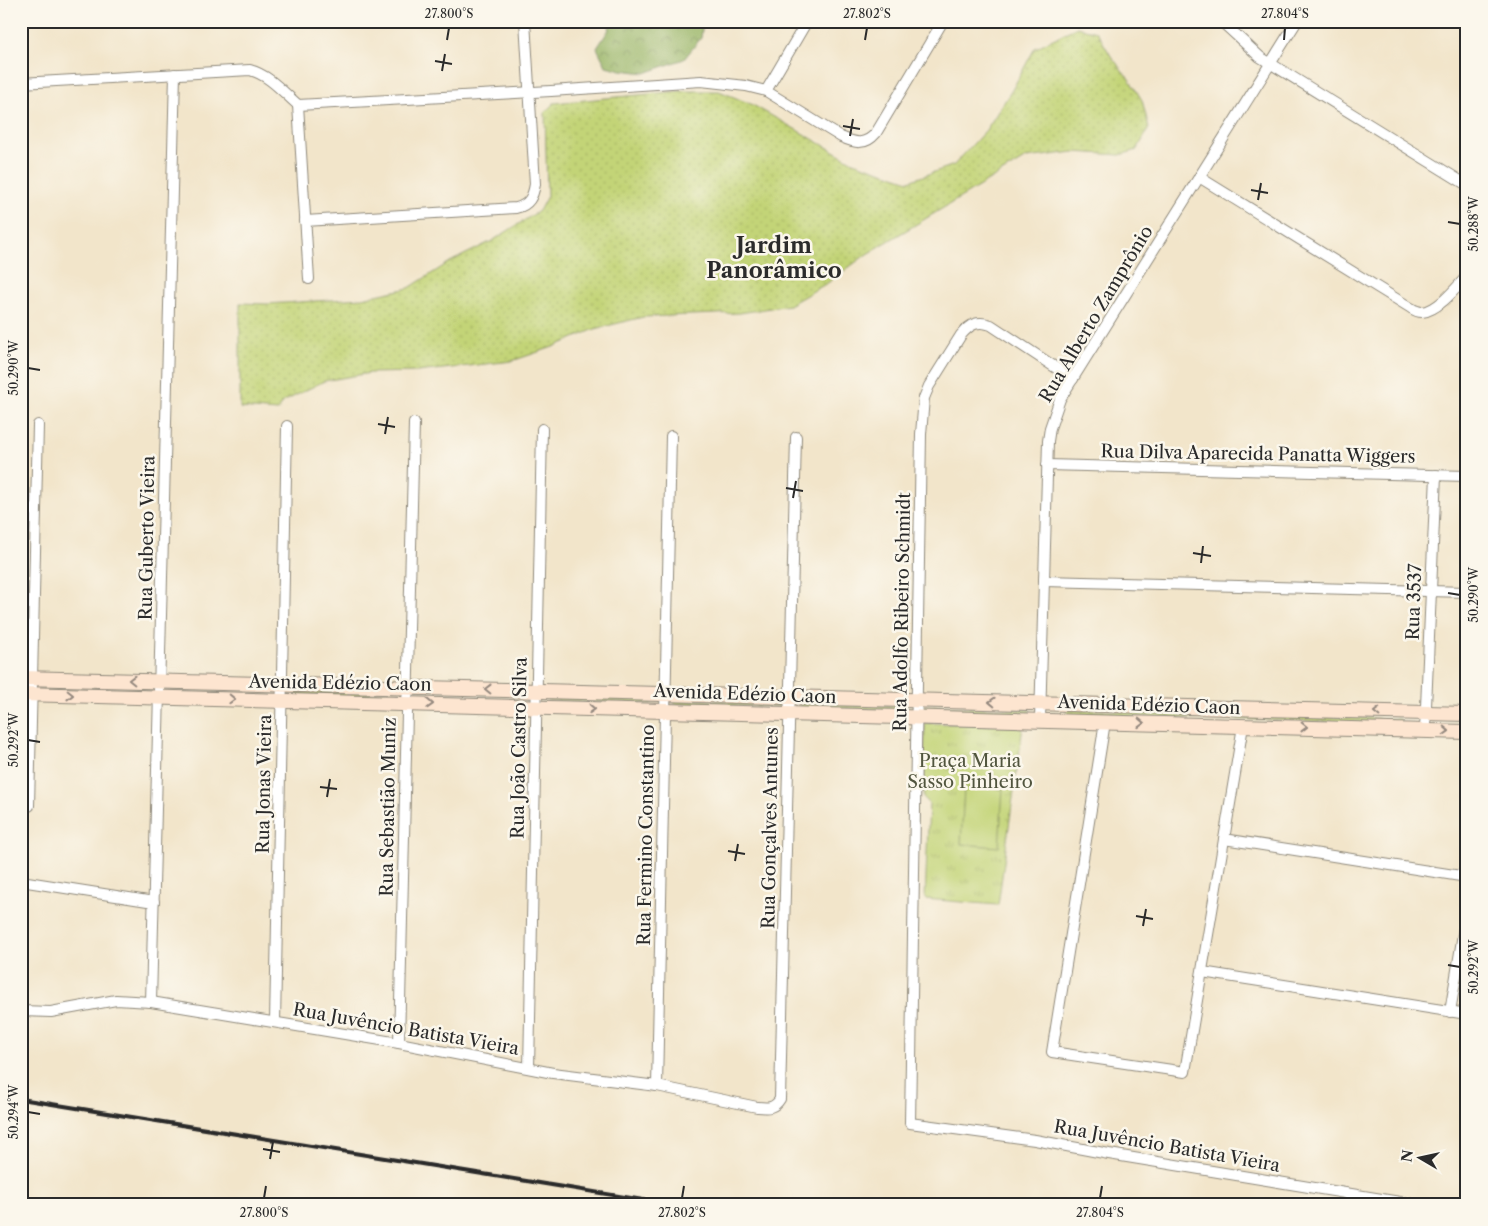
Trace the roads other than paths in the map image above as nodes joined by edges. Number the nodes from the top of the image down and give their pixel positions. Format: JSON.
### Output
{"nodes":[{"id":1,"x":525,"y":21,"type":"edge"},
{"id":2,"x":807,"y":21,"type":"edge"},
{"id":3,"x":943,"y":21,"type":"edge"},
{"id":4,"x":1221,"y":21,"type":"edge"},
{"id":5,"x":1297,"y":21,"type":"edge"},
{"id":6,"x":1461,"y":21,"type":"edge"},
{"id":7,"x":1467,"y":25,"type":"edge"},
{"id":8,"x":1270,"y":63,"type":"junction"},
{"id":9,"x":175,"y":74,"type":"junction"},
{"id":10,"x":21,"y":83,"type":"edge"},
{"id":11,"x":766,"y":91,"type":"junction"},
{"id":12,"x":530,"y":93,"type":"junction"},
{"id":13,"x":298,"y":105,"type":"junction"},
{"id":14,"x":1199,"y":177,"type":"junction"},
{"id":15,"x":1467,"y":185,"type":"edge"},
{"id":16,"x":305,"y":222,"type":"junction"},
{"id":17,"x":1467,"y":276,"type":"edge"},
{"id":18,"x":309,"y":279,"type":"dead end"},
{"id":19,"x":1073,"y":379,"type":"junction"},
{"id":20,"x":414,"y":423,"type":"dead end"},
{"id":21,"x":38,"y":425,"type":"dead end"},
{"id":22,"x":287,"y":426,"type":"dead end"},
{"id":23,"x":542,"y":429,"type":"dead end"},
{"id":24,"x":671,"y":436,"type":"dead end"},
{"id":25,"x":796,"y":438,"type":"dead end"},
{"id":26,"x":1048,"y":465,"type":"junction"},
{"id":27,"x":1436,"y":475,"type":"junction"},
{"id":28,"x":1467,"y":476,"type":"edge"},
{"id":29,"x":1044,"y":581,"type":"junction"},
{"id":30,"x":1431,"y":592,"type":"junction"},
{"id":31,"x":1467,"y":592,"type":"edge"},
{"id":32,"x":27,"y":678,"type":"edge"},
{"id":33,"x":160,"y":681,"type":"junction"},
{"id":34,"x":282,"y":684,"type":"junction"},
{"id":35,"x":408,"y":687,"type":"junction"},
{"id":36,"x":537,"y":691,"type":"junction"},
{"id":37,"x":26,"y":694,"type":"edge"},
{"id":38,"x":665,"y":694,"type":"junction"},
{"id":39,"x":159,"y":697,"type":"junction"},
{"id":40,"x":790,"y":697,"type":"junction"},
{"id":41,"x":282,"y":700,"type":"junction"},
{"id":42,"x":917,"y":700,"type":"junction"},
{"id":43,"x":1040,"y":703,"type":"junction"},
{"id":44,"x":407,"y":704,"type":"junction"},
{"id":45,"x":536,"y":707,"type":"junction"},
{"id":46,"x":665,"y":710,"type":"junction"},
{"id":47,"x":1426,"y":713,"type":"junction"},
{"id":48,"x":789,"y":714,"type":"junction"},
{"id":49,"x":1467,"y":714,"type":"edge"},
{"id":50,"x":917,"y":717,"type":"junction"},
{"id":51,"x":1040,"y":720,"type":"junction"},
{"id":52,"x":1105,"y":722,"type":"junction"},
{"id":53,"x":1243,"y":726,"type":"junction"},
{"id":54,"x":1425,"y":730,"type":"junction"},
{"id":55,"x":1467,"y":732,"type":"edge"},
{"id":56,"x":29,"y":806,"type":"dead end"},
{"id":57,"x":1224,"y":839,"type":"junction"},
{"id":58,"x":1467,"y":877,"type":"edge"},
{"id":59,"x":21,"y":881,"type":"edge"},
{"id":60,"x":154,"y":902,"type":"junction"},
{"id":61,"x":1467,"y":910,"type":"edge"},
{"id":62,"x":1202,"y":972,"type":"junction"},
{"id":63,"x":151,"y":1002,"type":"junction"},
{"id":64,"x":21,"y":1011,"type":"edge"},
{"id":65,"x":1450,"y":1012,"type":"junction"},
{"id":66,"x":1467,"y":1014,"type":"edge"},
{"id":67,"x":275,"y":1022,"type":"junction"},
{"id":68,"x":399,"y":1043,"type":"junction"},
{"id":69,"x":529,"y":1068,"type":"junction"},
{"id":70,"x":657,"y":1086,"type":"junction"},
{"id":71,"x":780,"y":1099,"type":"joint"},
{"id":72,"x":910,"y":1123,"type":"joint"},
{"id":73,"x":1418,"y":1205,"type":"edge"}],
"edges":[{"from":1,"to":12,"type":"street"},
{"from":2,"to":11,"type":"street"},
{"from":3,"to":11,"type":"street"},
{"from":4,"to":8,"type":"street"},
{"from":5,"to":8,"type":"street","name":"Rua Alberto Zamprônio"},
{"from":6,"to":7,"type":"street"},
{"from":8,"to":14,"type":"street","name":"Rua Alberto Zamprônio"},
{"from":8,"to":15,"type":"street"},
{"from":9,"to":10,"type":"street"},
{"from":9,"to":13,"type":"street"},
{"from":9,"to":33,"type":"street","name":"Rua Guberto Vieira"},
{"from":11,"to":12,"type":"street"},
{"from":12,"to":13,"type":"street"},
{"from":12,"to":16,"type":"street"},
{"from":13,"to":16,"type":"street"},
{"from":14,"to":17,"type":"street"},
{"from":14,"to":19,"type":"street","name":"Rua Alberto Zamprônio"},
{"from":16,"to":18,"type":"street"},
{"from":19,"to":26,"type":"street","name":"Rua Alberto Zamprônio"},
{"from":19,"to":42,"type":"street","name":"Rua Adolfo Ribeiro Schmidt"},
{"from":20,"to":35,"type":"street","name":"Rua Sebastião Muniz"},
{"from":21,"to":32,"type":"street"},
{"from":22,"to":34,"type":"street","name":"Rua Jonas Vieira"},
{"from":23,"to":36,"type":"street","name":"Rua João Castro Silva"},
{"from":24,"to":38,"type":"street","name":"Rua Fermino Constantino"},
{"from":25,"to":40,"type":"street","name":"Rua Gonçalves Antunes"},
{"from":26,"to":27,"type":"street","name":"Rua Dilva Aparecida Panatta Wiggers"},
{"from":26,"to":29,"type":"street","name":"Rua Alberto Zamprônio"},
{"from":27,"to":28,"type":"street","name":"Rua Dilva Aparecida Panatta Wiggers"},
{"from":27,"to":30,"type":"street","name":"Rua 3537"},
{"from":29,"to":30,"type":"street"},
{"from":29,"to":43,"type":"street","name":"Rua Alberto Zamprônio"},
{"from":30,"to":31,"type":"street"},
{"from":30,"to":47,"type":"street","name":"Rua 3537"},
{"from":33,"to":32,"type":"main road","name":"Avenida Edézio Caon","one_way":true},
{"from":32,"to":37,"type":"street"},
{"from":33,"to":34,"type":"main road","name":"Avenida Edézio Caon"},
{"from":33,"to":39,"type":"street","name":"Rua Guberto Vieira"},
{"from":34,"to":35,"type":"main road","name":"Avenida Edézio Caon"},
{"from":34,"to":41,"type":"street","name":"Rua Jonas Vieira"},
{"from":36,"to":35,"type":"main road","name":"Avenida Edézio Caon","one_way":true},
{"from":35,"to":44,"type":"street","name":"Rua Sebastião Muniz"},
{"from":36,"to":38,"type":"main road","name":"Avenida Edézio Caon"},
{"from":36,"to":45,"type":"street","name":"Rua João Castro Silva"},
{"from":37,"to":39,"type":"main road","name":"Avenida Edézio Caon","one_way":true},
{"from":37,"to":56,"type":"street"},
{"from":38,"to":40,"type":"main road","name":"Avenida Edézio Caon"},
{"from":38,"to":46,"type":"street","name":"Rua Fermino Constantino"},
{"from":39,"to":41,"type":"main road","name":"Avenida Edézio Caon","one_way":true},
{"from":39,"to":60,"type":"street","name":"Rua Guberto Vieira"},
{"from":40,"to":42,"type":"main road","name":"Avenida Edézio Caon"},
{"from":40,"to":48,"type":"street","name":"Rua Gonçalves Antunes"},
{"from":41,"to":44,"type":"main road","name":"Avenida Edézio Caon"},
{"from":41,"to":67,"type":"street","name":"Rua Jonas Vieira"},
{"from":43,"to":42,"type":"main road","name":"Avenida Edézio Caon","one_way":true},
{"from":42,"to":50,"type":"street","name":"Rua Adolfo Ribeiro Schmidt"},
{"from":47,"to":43,"type":"main road","name":"Avenida Edézio Caon","one_way":true},
{"from":43,"to":51,"type":"street","name":"Rua Alberto Zamprônio"},
{"from":44,"to":45,"type":"main road","name":"Avenida Edézio Caon","one_way":true},
{"from":44,"to":68,"type":"street","name":"Rua Sebastião Muniz"},
{"from":45,"to":46,"type":"main road","name":"Avenida Edézio Caon","one_way":true},
{"from":45,"to":69,"type":"street","name":"Rua João Castro Silva"},
{"from":46,"to":48,"type":"main road","name":"Avenida Edézio Caon"},
{"from":46,"to":70,"type":"street","name":"Rua Fermino Constantino"},
{"from":47,"to":49,"type":"main road","name":"Avenida Edézio Caon"},
{"from":47,"to":54,"type":"street","name":"Rua 3537"},
{"from":48,"to":50,"type":"main road","name":"Avenida Edézio Caon"},
{"from":48,"to":71,"type":"street","name":"Rua Gonçalves Antunes"},
{"from":50,"to":51,"type":"main road","name":"Avenida Edézio Caon"},
{"from":50,"to":72,"type":"street","name":"Rua Adolfo Ribeiro Schmidt"},
{"from":51,"to":52,"type":"main road","name":"Avenida Edézio Caon"},
{"from":52,"to":53,"type":"main road","name":"Avenida Edézio Caon","one_way":true},
{"from":52,"to":62,"type":"street"},
{"from":53,"to":54,"type":"main road","name":"Avenida Edézio Caon","one_way":true},
{"from":53,"to":57,"type":"street"},
{"from":54,"to":55,"type":"main road","name":"Avenida Edézio Caon","one_way":true},
{"from":57,"to":58,"type":"street"},
{"from":57,"to":62,"type":"street"},
{"from":59,"to":60,"type":"street"},
{"from":60,"to":63,"type":"street","name":"Rua Guberto Vieira"},
{"from":61,"to":65,"type":"street"},
{"from":62,"to":65,"type":"street"},
{"from":63,"to":64,"type":"street","name":"Rua Juvêncio Batista Vieira"},
{"from":63,"to":67,"type":"street","name":"Rua Juvêncio Batista Vieira"},
{"from":65,"to":66,"type":"street"},
{"from":67,"to":68,"type":"street","name":"Rua Juvêncio Batista Vieira"},
{"from":68,"to":69,"type":"street","name":"Rua Juvêncio Batista Vieira"},
{"from":69,"to":70,"type":"street","name":"Rua Juvêncio Batista Vieira"},
{"from":70,"to":71,"type":"street","name":"Rua Juvêncio Batista Vieira"},
{"from":72,"to":73,"type":"street","name":"Rua Juvêncio Batista Vieira"}]}
